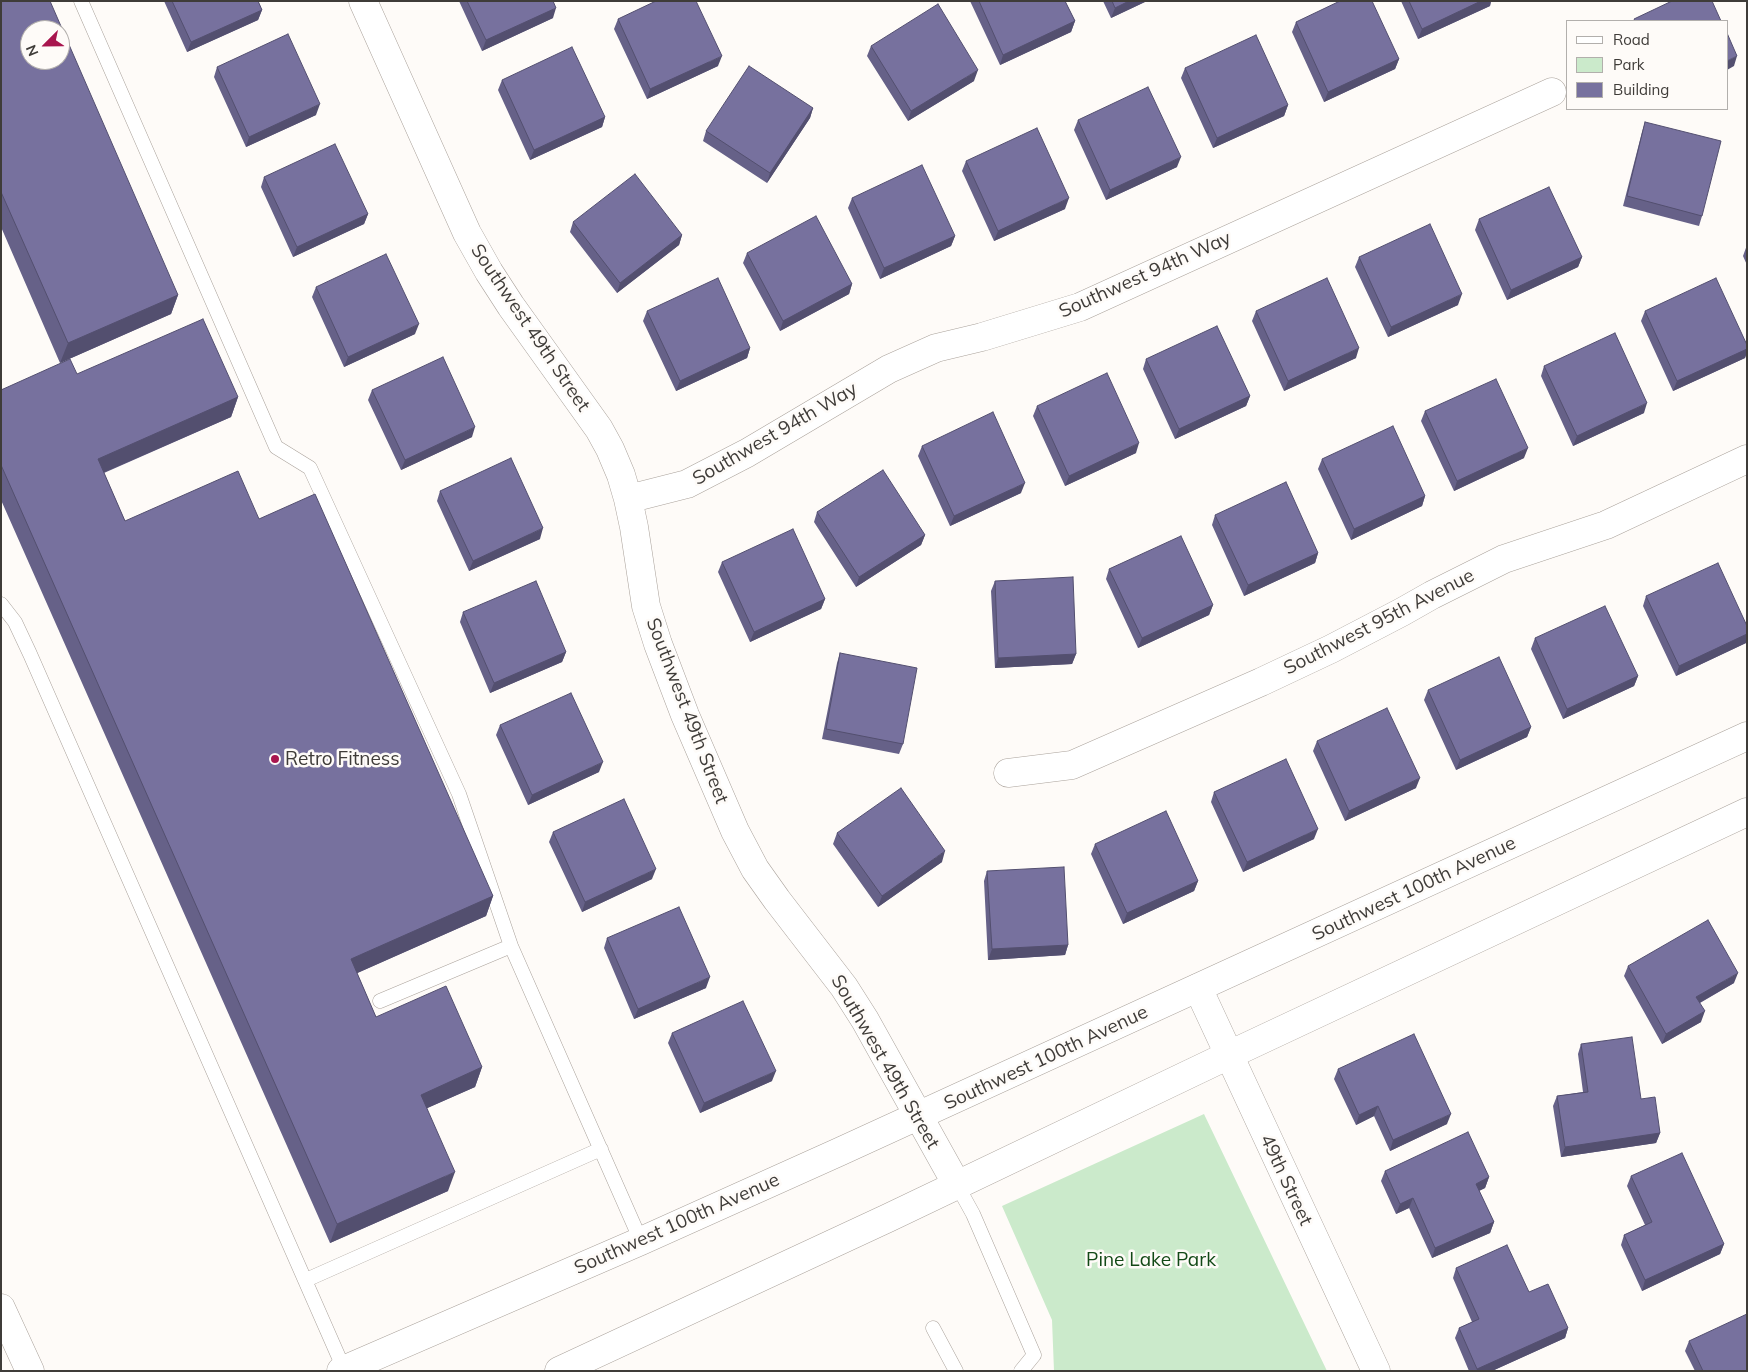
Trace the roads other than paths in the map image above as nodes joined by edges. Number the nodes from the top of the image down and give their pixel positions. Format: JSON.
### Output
{"nodes":[{"id":1,"x":82,"y":1,"type":"edge"},
{"id":2,"x":363,"y":1,"type":"edge"},
{"id":3,"x":1552,"y":92,"type":"dead end"},
{"id":4,"x":1747,"y":458,"type":"edge"},
{"id":5,"x":628,"y":499,"type":"junction"},
{"id":6,"x":1,"y":604,"type":"edge"},
{"id":7,"x":1747,"y":736,"type":"edge"},
{"id":8,"x":1008,"y":773,"type":"dead end"},
{"id":9,"x":1747,"y":812,"type":"edge"},
{"id":10,"x":511,"y":946,"type":"junction"},
{"id":11,"x":1198,"y":988,"type":"junction"},
{"id":12,"x":380,"y":1001,"type":"dead end"},
{"id":13,"x":1229,"y":1055,"type":"junction"},
{"id":14,"x":918,"y":1116,"type":"junction"},
{"id":15,"x":601,"y":1150,"type":"junction"},
{"id":16,"x":957,"y":1185,"type":"junction"},
{"id":17,"x":641,"y":1241,"type":"junction"},
{"id":18,"x":306,"y":1280,"type":"junction"},
{"id":19,"x":1,"y":1308,"type":"edge"},
{"id":20,"x":933,"y":1328,"type":"dead end"},
{"id":21,"x":343,"y":1370,"type":"edge"},
{"id":22,"x":30,"y":1371,"type":"edge"},
{"id":23,"x":559,"y":1371,"type":"edge"},
{"id":24,"x":956,"y":1371,"type":"edge"},
{"id":25,"x":1021,"y":1371,"type":"edge"},
{"id":26,"x":1376,"y":1371,"type":"edge"}],
"edges":[{"from":1,"to":10,"type":"lane"},
{"from":2,"to":5,"type":"street","name":"Southwest 49th Street"},
{"from":3,"to":5,"type":"street","name":"Southwest 94th Way"},
{"from":4,"to":8,"type":"street","name":"Southwest 95th Avenue"},
{"from":5,"to":14,"type":"street","name":"Southwest 49th Street"},
{"from":6,"to":18,"type":"lane"},
{"from":7,"to":11,"type":"street","name":"Southwest 100th Avenue"},
{"from":9,"to":13,"type":"street"},
{"from":10,"to":12,"type":"lane"},
{"from":10,"to":15,"type":"lane"},
{"from":11,"to":13,"type":"street","name":"49th Street"},
{"from":11,"to":14,"type":"street","name":"Southwest 100th Avenue"},
{"from":13,"to":16,"type":"street"},
{"from":13,"to":26,"type":"street","name":"49th Street"},
{"from":14,"to":16,"type":"street","name":"Southwest 49th Street"},
{"from":14,"to":17,"type":"street","name":"Southwest 100th Avenue"},
{"from":15,"to":17,"type":"lane"},
{"from":15,"to":18,"type":"lane"},
{"from":16,"to":23,"type":"street"},
{"from":16,"to":25,"type":"lane"},
{"from":17,"to":21,"type":"street","name":"Southwest 100th Avenue"},
{"from":18,"to":21,"type":"lane"},
{"from":19,"to":22,"type":"street"},
{"from":20,"to":24,"type":"lane"}]}
